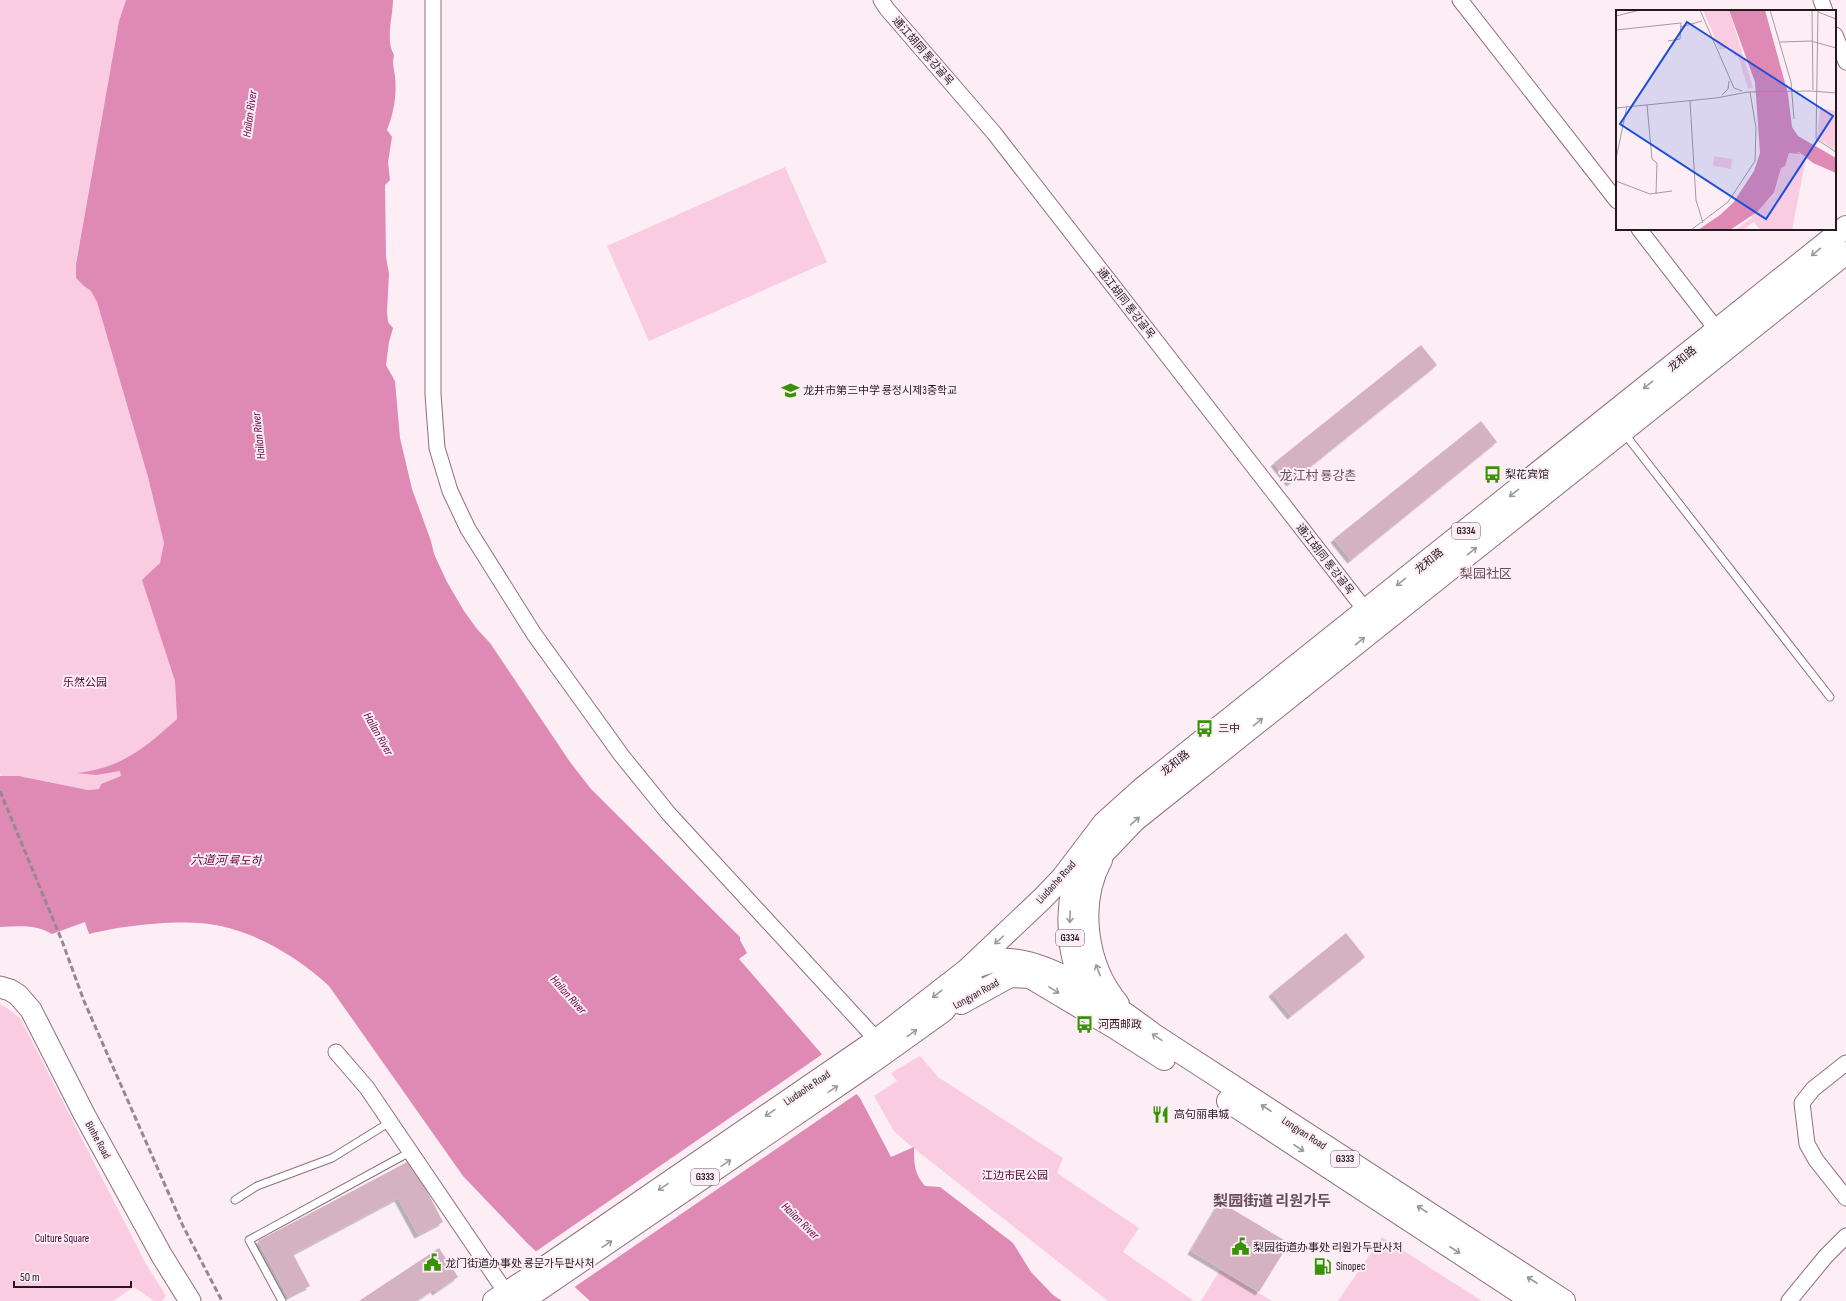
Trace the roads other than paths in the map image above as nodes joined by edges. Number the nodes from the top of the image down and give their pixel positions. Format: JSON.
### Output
{"nodes":[{"id":1,"x":433,"y":0,"type":"edge"},
{"id":2,"x":881,"y":0,"type":"edge"},
{"id":3,"x":1460,"y":0,"type":"edge"},
{"id":4,"x":1821,"y":0,"type":"edge"},
{"id":5,"x":1825,"y":10,"type":"edge"},
{"id":6,"x":1836,"y":37,"type":"edge"},
{"id":7,"x":1846,"y":62,"type":"edge"},
{"id":8,"x":1616,"y":200,"type":"edge"},
{"id":9,"x":1846,"y":227,"type":"edge"},
{"id":10,"x":1639,"y":230,"type":"edge"},
{"id":11,"x":1846,"y":254,"type":"edge"},
{"id":12,"x":1717,"y":330,"type":"junction"},
{"id":13,"x":1617,"y":423,"type":"junction"},
{"id":14,"x":1366,"y":611,"type":"junction"},
{"id":15,"x":1830,"y":697,"type":"dead end"},
{"id":16,"x":1099,"y":844,"type":"junction"},
{"id":17,"x":1073,"y":885,"type":"junction"},
{"id":18,"x":998,"y":960,"type":"junction"},
{"id":19,"x":967,"y":970,"type":"junction"},
{"id":20,"x":1083,"y":986,"type":"junction"},
{"id":21,"x":0,"y":987,"type":"edge"},
{"id":22,"x":943,"y":1011,"type":"junction"},
{"id":23,"x":1120,"y":1021,"type":"junction"},
{"id":24,"x":336,"y":1052,"type":"dead end"},
{"id":25,"x":873,"y":1052,"type":"junction"},
{"id":26,"x":1846,"y":1063,"type":"edge"},
{"id":27,"x":390,"y":1122,"type":"junction"},
{"id":28,"x":410,"y":1152,"type":"junction"},
{"id":29,"x":1846,"y":1198,"type":"edge"},
{"id":30,"x":235,"y":1200,"type":"dead end"},
{"id":31,"x":1846,"y":1236,"type":"edge"},
{"id":32,"x":517,"y":1294,"type":"edge"},
{"id":33,"x":190,"y":1301,"type":"edge"},
{"id":34,"x":282,"y":1301,"type":"edge"},
{"id":35,"x":1533,"y":1301,"type":"edge"},
{"id":36,"x":1564,"y":1301,"type":"edge"},
{"id":37,"x":1789,"y":1301,"type":"edge"}],
"edges":[{"from":1,"to":25,"type":"street"},
{"from":2,"to":14,"type":"street","name":"通江胡同 통강골목"},
{"from":3,"to":8,"type":"street"},
{"from":4,"to":5,"type":"street"},
{"from":6,"to":7,"type":"street"},
{"from":9,"to":12,"type":"highway","name":"龙和路","number":"G334","one_way":true},
{"from":10,"to":12,"type":"street"},
{"from":11,"to":13,"type":"highway","name":"龙和路","number":"G334"},
{"from":12,"to":13,"type":"highway","name":"龙和路","number":"G334","one_way":true},
{"from":13,"to":14,"type":"highway","name":"龙和路","number":"G334","one_way":true},
{"from":13,"to":15,"type":"lane"},
{"from":16,"to":13,"type":"highway","name":"龙和路","number":"G334","one_way":true},
{"from":14,"to":16,"type":"highway","name":"龙和路","number":"G334"},
{"from":16,"to":17,"type":"highway","name":"Longyan Road","number":"G334"},
{"from":16,"to":19,"type":"highway","name":"Liudaohe Road","one_way":true},
{"from":23,"to":16,"type":"highway","name":"Longyan Road","number":"G334","one_way":true},
{"from":17,"to":18,"type":"highway","name":"Liudaohe Road"},
{"from":17,"to":20,"type":"highway","name":"Longyan Road","number":"G334","one_way":true},
{"from":18,"to":19,"type":"highway","name":"Longyan Road"},
{"from":18,"to":20,"type":"highway","name":"Longyan Road"},
{"from":18,"to":22,"type":"highway","name":"Liudaohe Road"},
{"from":19,"to":25,"type":"highway","name":"Liudaohe Road","number":"G333","one_way":true},
{"from":20,"to":23,"type":"highway","name":"Longyan Road","number":"G334"},
{"from":21,"to":33,"type":"street","name":"Binhe Road"},
{"from":22,"to":23,"type":"highway","name":"Longyan Road","one_way":true},
{"from":25,"to":22,"type":"highway","name":"Liudaohe Road","number":"G333","one_way":true},
{"from":23,"to":35,"type":"highway","name":"Longyan Road","number":"G333","one_way":true},
{"from":36,"to":23,"type":"highway","name":"Longyan Road","number":"G333","one_way":true},
{"from":24,"to":27,"type":"street"},
{"from":25,"to":32,"type":"highway","name":"Liudaohe Road","number":"G333"},
{"from":26,"to":29,"type":"street"},
{"from":27,"to":28,"type":"street"},
{"from":27,"to":30,"type":"lane"},
{"from":28,"to":32,"type":"street"},
{"from":28,"to":34,"type":"lane"},
{"from":31,"to":37,"type":"street"}]}
